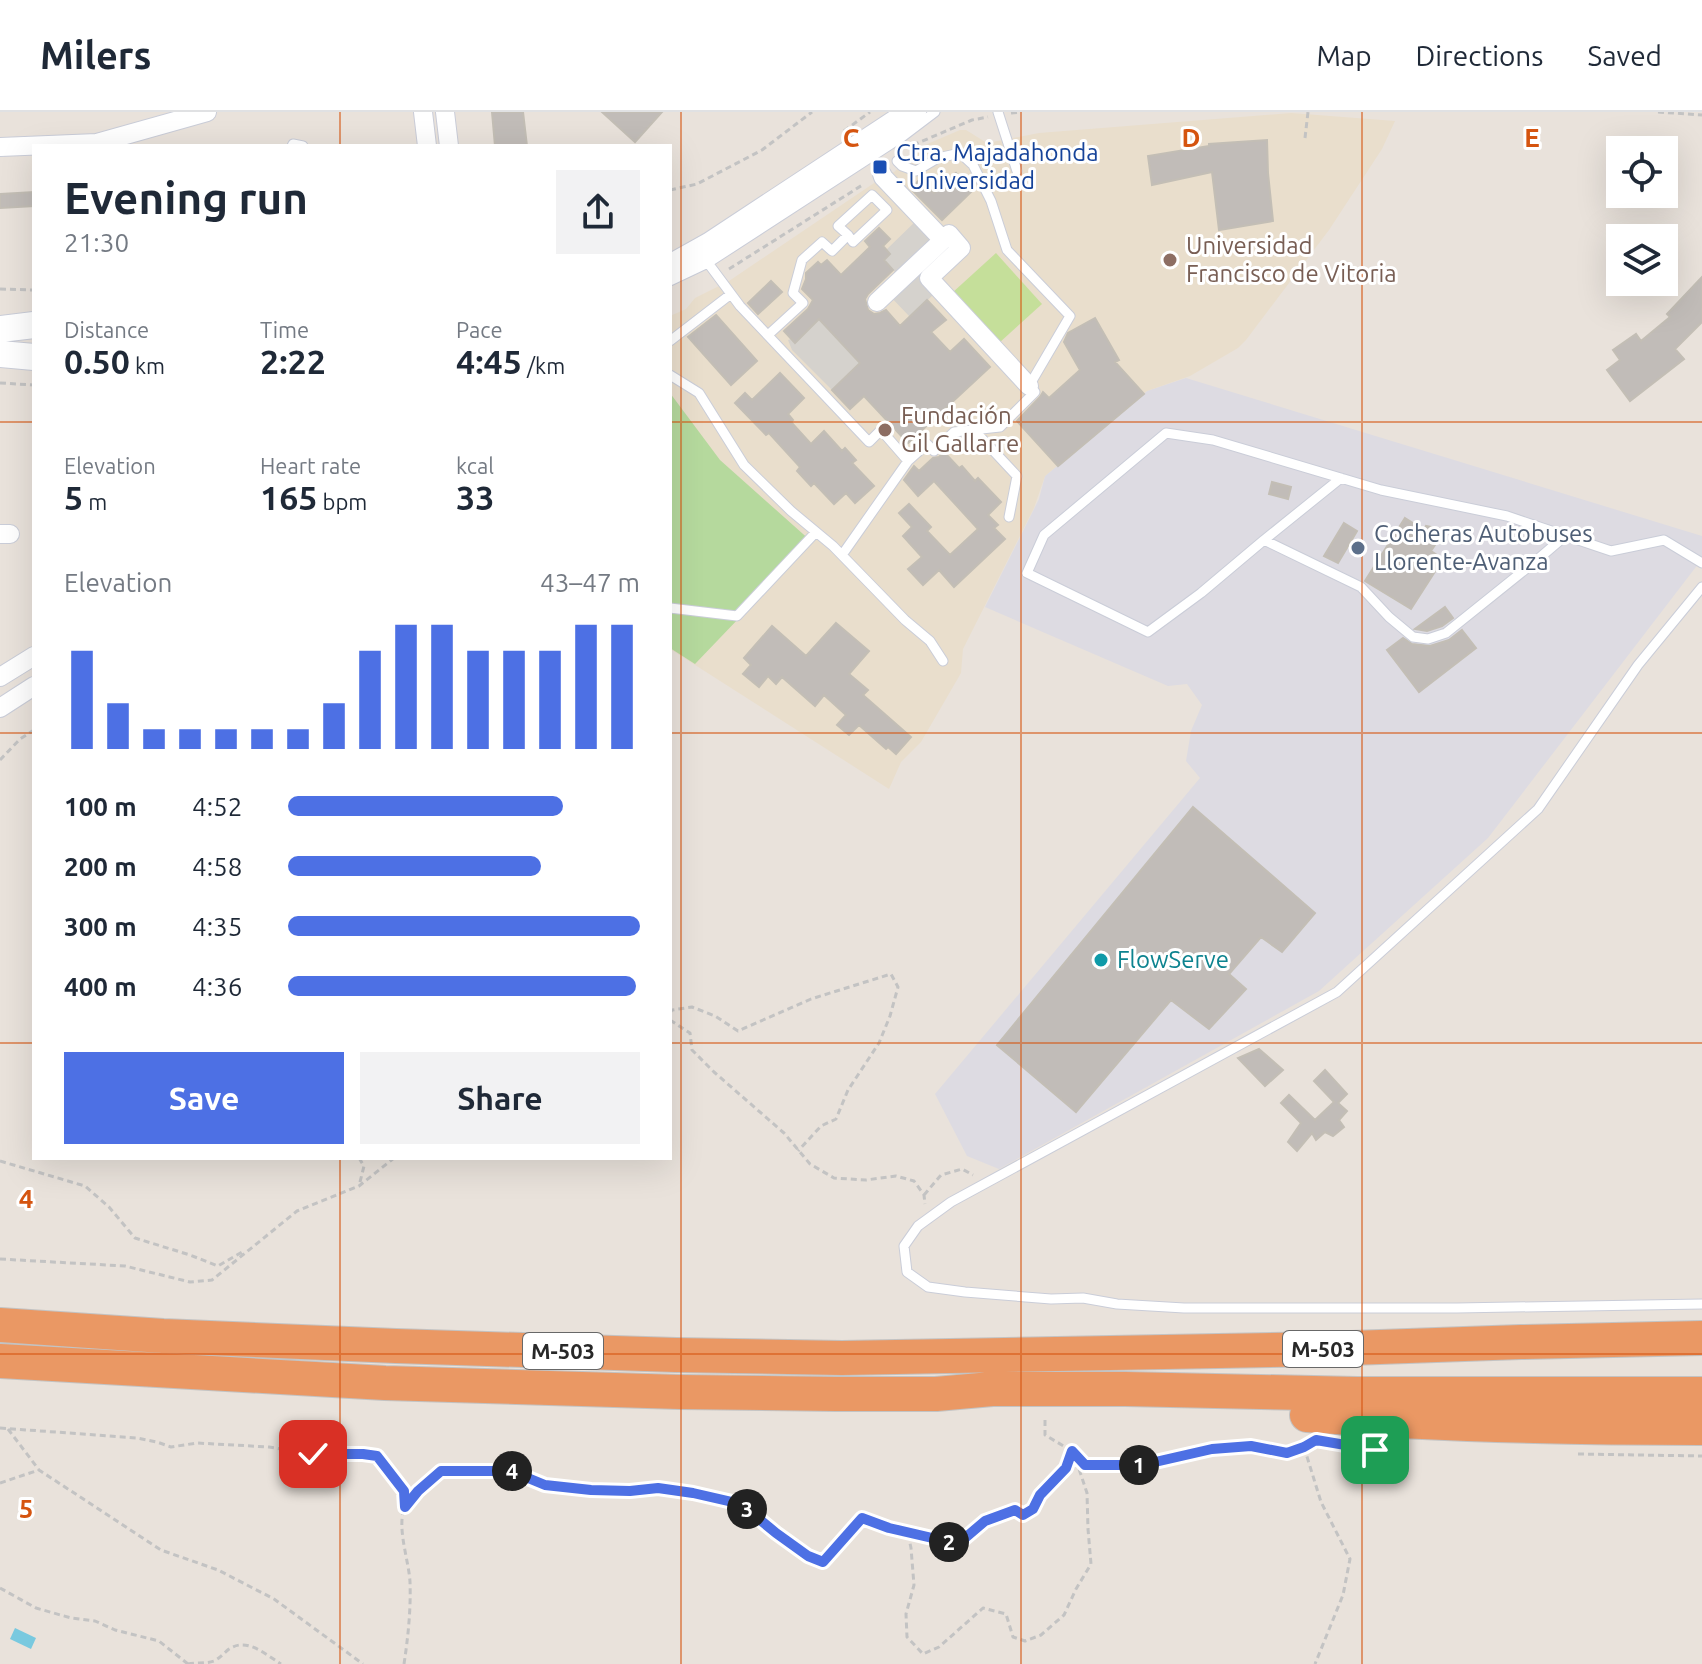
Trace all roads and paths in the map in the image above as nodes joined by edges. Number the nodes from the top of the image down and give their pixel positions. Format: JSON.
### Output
{"nodes":[{"id":1,"x":207,"y":112,"type":"edge"},
{"id":2,"x":423,"y":112,"type":"edge"},
{"id":3,"x":445,"y":112,"type":"edge"},
{"id":4,"x":812,"y":112,"type":"edge"},
{"id":5,"x":913,"y":112,"type":"edge"},
{"id":6,"x":935,"y":112,"type":"edge"},
{"id":7,"x":1021,"y":112,"type":"edge"},
{"id":8,"x":1308,"y":112,"type":"edge"},
{"id":9,"x":1658,"y":112,"type":"edge"},
{"id":10,"x":999,"y":113,"type":"edge"},
{"id":11,"x":1702,"y":115,"type":"edge"},
{"id":12,"x":1305,"y":138,"type":"dead end"},
{"id":13,"x":73,"y":144,"type":"edge"},
{"id":14,"x":427,"y":144,"type":"edge"},
{"id":15,"x":449,"y":144,"type":"edge"},
{"id":16,"x":32,"y":146,"type":"edge"},
{"id":17,"x":0,"y":147,"type":"edge"},
{"id":18,"x":897,"y":161,"type":"joint"},
{"id":19,"x":1017,"y":171,"type":"dead end"},
{"id":20,"x":882,"y":174,"type":"joint"},
{"id":21,"x":672,"y":190,"type":"edge"},
{"id":22,"x":737,"y":226,"type":"junction"},
{"id":23,"x":848,"y":235,"type":"junction"},
{"id":24,"x":672,"y":257,"type":"edge"},
{"id":25,"x":708,"y":263,"type":"junction"},
{"id":26,"x":672,"y":267,"type":"edge"},
{"id":27,"x":920,"y":270,"type":"junction"},
{"id":28,"x":716,"y":275,"type":"junction"},
{"id":29,"x":672,"y":280,"type":"edge"},
{"id":30,"x":0,"y":289,"type":"edge"},
{"id":31,"x":32,"y":290,"type":"edge"},
{"id":32,"x":731,"y":294,"type":"junction"},
{"id":33,"x":877,"y":302,"type":"dead end"},
{"id":34,"x":32,"y":325,"type":"edge"},
{"id":35,"x":0,"y":329,"type":"edge"},
{"id":36,"x":768,"y":335,"type":"junction"},
{"id":37,"x":32,"y":339,"type":"edge"},
{"id":38,"x":672,"y":339,"type":"edge"},
{"id":39,"x":0,"y":340,"type":"edge"},
{"id":40,"x":0,"y":354,"type":"edge"},
{"id":41,"x":32,"y":357,"type":"edge"},
{"id":42,"x":672,"y":376,"type":"edge"},
{"id":43,"x":0,"y":383,"type":"edge"},
{"id":44,"x":32,"y":385,"type":"edge"},
{"id":45,"x":1029,"y":386,"type":"junction"},
{"id":46,"x":974,"y":430,"type":"junction"},
{"id":47,"x":908,"y":461,"type":"junction"},
{"id":48,"x":1341,"y":478,"type":"junction"},
{"id":49,"x":1009,"y":517,"type":"dead end"},
{"id":50,"x":816,"y":532,"type":"junction"},
{"id":51,"x":1565,"y":536,"type":"junction"},
{"id":52,"x":1264,"y":540,"type":"junction"},
{"id":53,"x":842,"y":555,"type":"junction"},
{"id":54,"x":1702,"y":563,"type":"edge"},
{"id":55,"x":1702,"y":587,"type":"edge"},
{"id":56,"x":672,"y":608,"type":"edge"},
{"id":57,"x":32,"y":657,"type":"edge"},
{"id":58,"x":943,"y":661,"type":"dead end"},
{"id":59,"x":0,"y":677,"type":"edge"},
{"id":60,"x":32,"y":687,"type":"edge"},
{"id":61,"x":0,"y":708,"type":"edge"},
{"id":62,"x":32,"y":731,"type":"edge"},
{"id":63,"x":0,"y":760,"type":"edge"},
{"id":64,"x":672,"y":1010,"type":"edge"},
{"id":65,"x":672,"y":1021,"type":"edge"},
{"id":66,"x":798,"y":1151,"type":"junction"},
{"id":67,"x":360,"y":1160,"type":"edge"},
{"id":68,"x":392,"y":1160,"type":"edge"},
{"id":69,"x":0,"y":1161,"type":"edge"},
{"id":70,"x":987,"y":1182,"type":"junction"},
{"id":71,"x":359,"y":1186,"type":"junction"},
{"id":72,"x":924,"y":1195,"type":"junction"},
{"id":73,"x":927,"y":1220,"type":"junction"},
{"id":74,"x":253,"y":1245,"type":"junction"},
{"id":75,"x":0,"y":1259,"type":"edge"},
{"id":76,"x":1702,"y":1304,"type":"edge"},
{"id":77,"x":0,"y":1325,"type":"edge"},
{"id":78,"x":1702,"y":1338,"type":"edge"},
{"id":79,"x":0,"y":1361,"type":"edge"},
{"id":80,"x":936,"y":1394,"type":"junction"},
{"id":81,"x":1702,"y":1394,"type":"edge"},
{"id":82,"x":1045,"y":1420,"type":"dead end"},
{"id":83,"x":0,"y":1428,"type":"edge"},
{"id":84,"x":1702,"y":1428,"type":"edge"},
{"id":85,"x":8,"y":1429,"type":"junction"},
{"id":86,"x":1316,"y":1440,"type":"dead end"},
{"id":87,"x":1328,"y":1442,"type":"dead end"},
{"id":88,"x":1304,"y":1447,"type":"junction"},
{"id":89,"x":1401,"y":1448,"type":"dead end"},
{"id":90,"x":1072,"y":1451,"type":"junction"},
{"id":91,"x":1572,"y":1453,"type":"dead end"},
{"id":92,"x":1702,"y":1456,"type":"edge"},
{"id":93,"x":39,"y":1470,"type":"junction"},
{"id":94,"x":0,"y":1483,"type":"edge"},
{"id":95,"x":405,"y":1507,"type":"junction"},
{"id":96,"x":907,"y":1532,"type":"junction"},
{"id":97,"x":0,"y":1588,"type":"edge"},
{"id":98,"x":350,"y":1655,"type":"junction"},
{"id":99,"x":188,"y":1664,"type":"edge"},
{"id":100,"x":281,"y":1664,"type":"edge"},
{"id":101,"x":354,"y":1664,"type":"edge"},
{"id":102,"x":363,"y":1664,"type":"edge"},
{"id":103,"x":404,"y":1664,"type":"edge"},
{"id":104,"x":1315,"y":1664,"type":"edge"}],
"edges":[{"from":1,"to":13,"type":"street"},
{"from":2,"to":14,"type":"street"},
{"from":3,"to":15,"type":"street"},
{"from":4,"to":21,"type":"path"},
{"from":5,"to":22,"type":"street"},
{"from":6,"to":25,"type":"lane"},
{"from":7,"to":10,"type":"path"},
{"from":8,"to":12,"type":"path"},
{"from":9,"to":11,"type":"path"},
{"from":10,"to":18,"type":"path"},
{"from":10,"to":19,"type":"lane"},
{"from":16,"to":17,"type":"street"},
{"from":18,"to":45,"type":"lane"},
{"from":20,"to":27,"type":"street"},
{"from":20,"to":28,"type":"path"},
{"from":22,"to":24,"type":"street"},
{"from":22,"to":26,"type":"street"},
{"from":23,"to":23,"type":"lane"},
{"from":23,"to":36,"type":"lane"},
{"from":25,"to":28,"type":"lane"},
{"from":25,"to":29,"type":"lane"},
{"from":27,"to":33,"type":"street"},
{"from":27,"to":45,"type":"street"},
{"from":28,"to":32,"type":"lane"},
{"from":30,"to":31,"type":"path"},
{"from":32,"to":36,"type":"lane"},
{"from":32,"to":38,"type":"lane"},
{"from":34,"to":35,"type":"street"},
{"from":36,"to":47,"type":"lane"},
{"from":37,"to":39,"type":"street"},
{"from":40,"to":41,"type":"street"},
{"from":42,"to":50,"type":"lane"},
{"from":43,"to":44,"type":"path"},
{"from":45,"to":46,"type":"lane"},
{"from":46,"to":47,"type":"lane"},
{"from":46,"to":49,"type":"lane"},
{"from":47,"to":53,"type":"lane"},
{"from":48,"to":51,"type":"lane"},
{"from":48,"to":52,"type":"lane"},
{"from":48,"to":52,"type":"lane"},
{"from":50,"to":53,"type":"lane"},
{"from":50,"to":56,"type":"lane"},
{"from":51,"to":52,"type":"lane"},
{"from":51,"to":54,"type":"lane"},
{"from":53,"to":58,"type":"lane"},
{"from":55,"to":70,"type":"lane"},
{"from":57,"to":59,"type":"street"},
{"from":60,"to":61,"type":"street"},
{"from":62,"to":63,"type":"path"},
{"from":64,"to":66,"type":"path"},
{"from":65,"to":66,"type":"path"},
{"from":66,"to":72,"type":"path"},
{"from":67,"to":71,"type":"path"},
{"from":68,"to":71,"type":"path"},
{"from":69,"to":74,"type":"path"},
{"from":70,"to":72,"type":"path"},
{"from":70,"to":73,"type":"lane"},
{"from":71,"to":74,"type":"path"},
{"from":72,"to":73,"type":"path"},
{"from":73,"to":76,"type":"lane"},
{"from":74,"to":75,"type":"path"},
{"from":77,"to":78,"type":"highway","number":"M-503"},
{"from":79,"to":80,"type":"highway","number":"M-503"},
{"from":80,"to":81,"type":"highway","number":"M-503"},
{"from":80,"to":84,"type":"highway"},
{"from":82,"to":90,"type":"path"},
{"from":83,"to":85,"type":"path"},
{"from":85,"to":93,"type":"path"},
{"from":85,"to":95,"type":"path"},
{"from":86,"to":88,"type":"path"},
{"from":87,"to":89,"type":"path"},
{"from":88,"to":90,"type":"path"},
{"from":88,"to":104,"type":"path"},
{"from":90,"to":96,"type":"path"},
{"from":90,"to":96,"type":"path"},
{"from":91,"to":92,"type":"path"},
{"from":93,"to":94,"type":"path"},
{"from":93,"to":98,"type":"path"},
{"from":95,"to":96,"type":"path"},
{"from":95,"to":103,"type":"path"},
{"from":97,"to":99,"type":"path"},
{"from":98,"to":101,"type":"path"},
{"from":98,"to":102,"type":"path"},
{"from":99,"to":100,"type":"path"}]}
